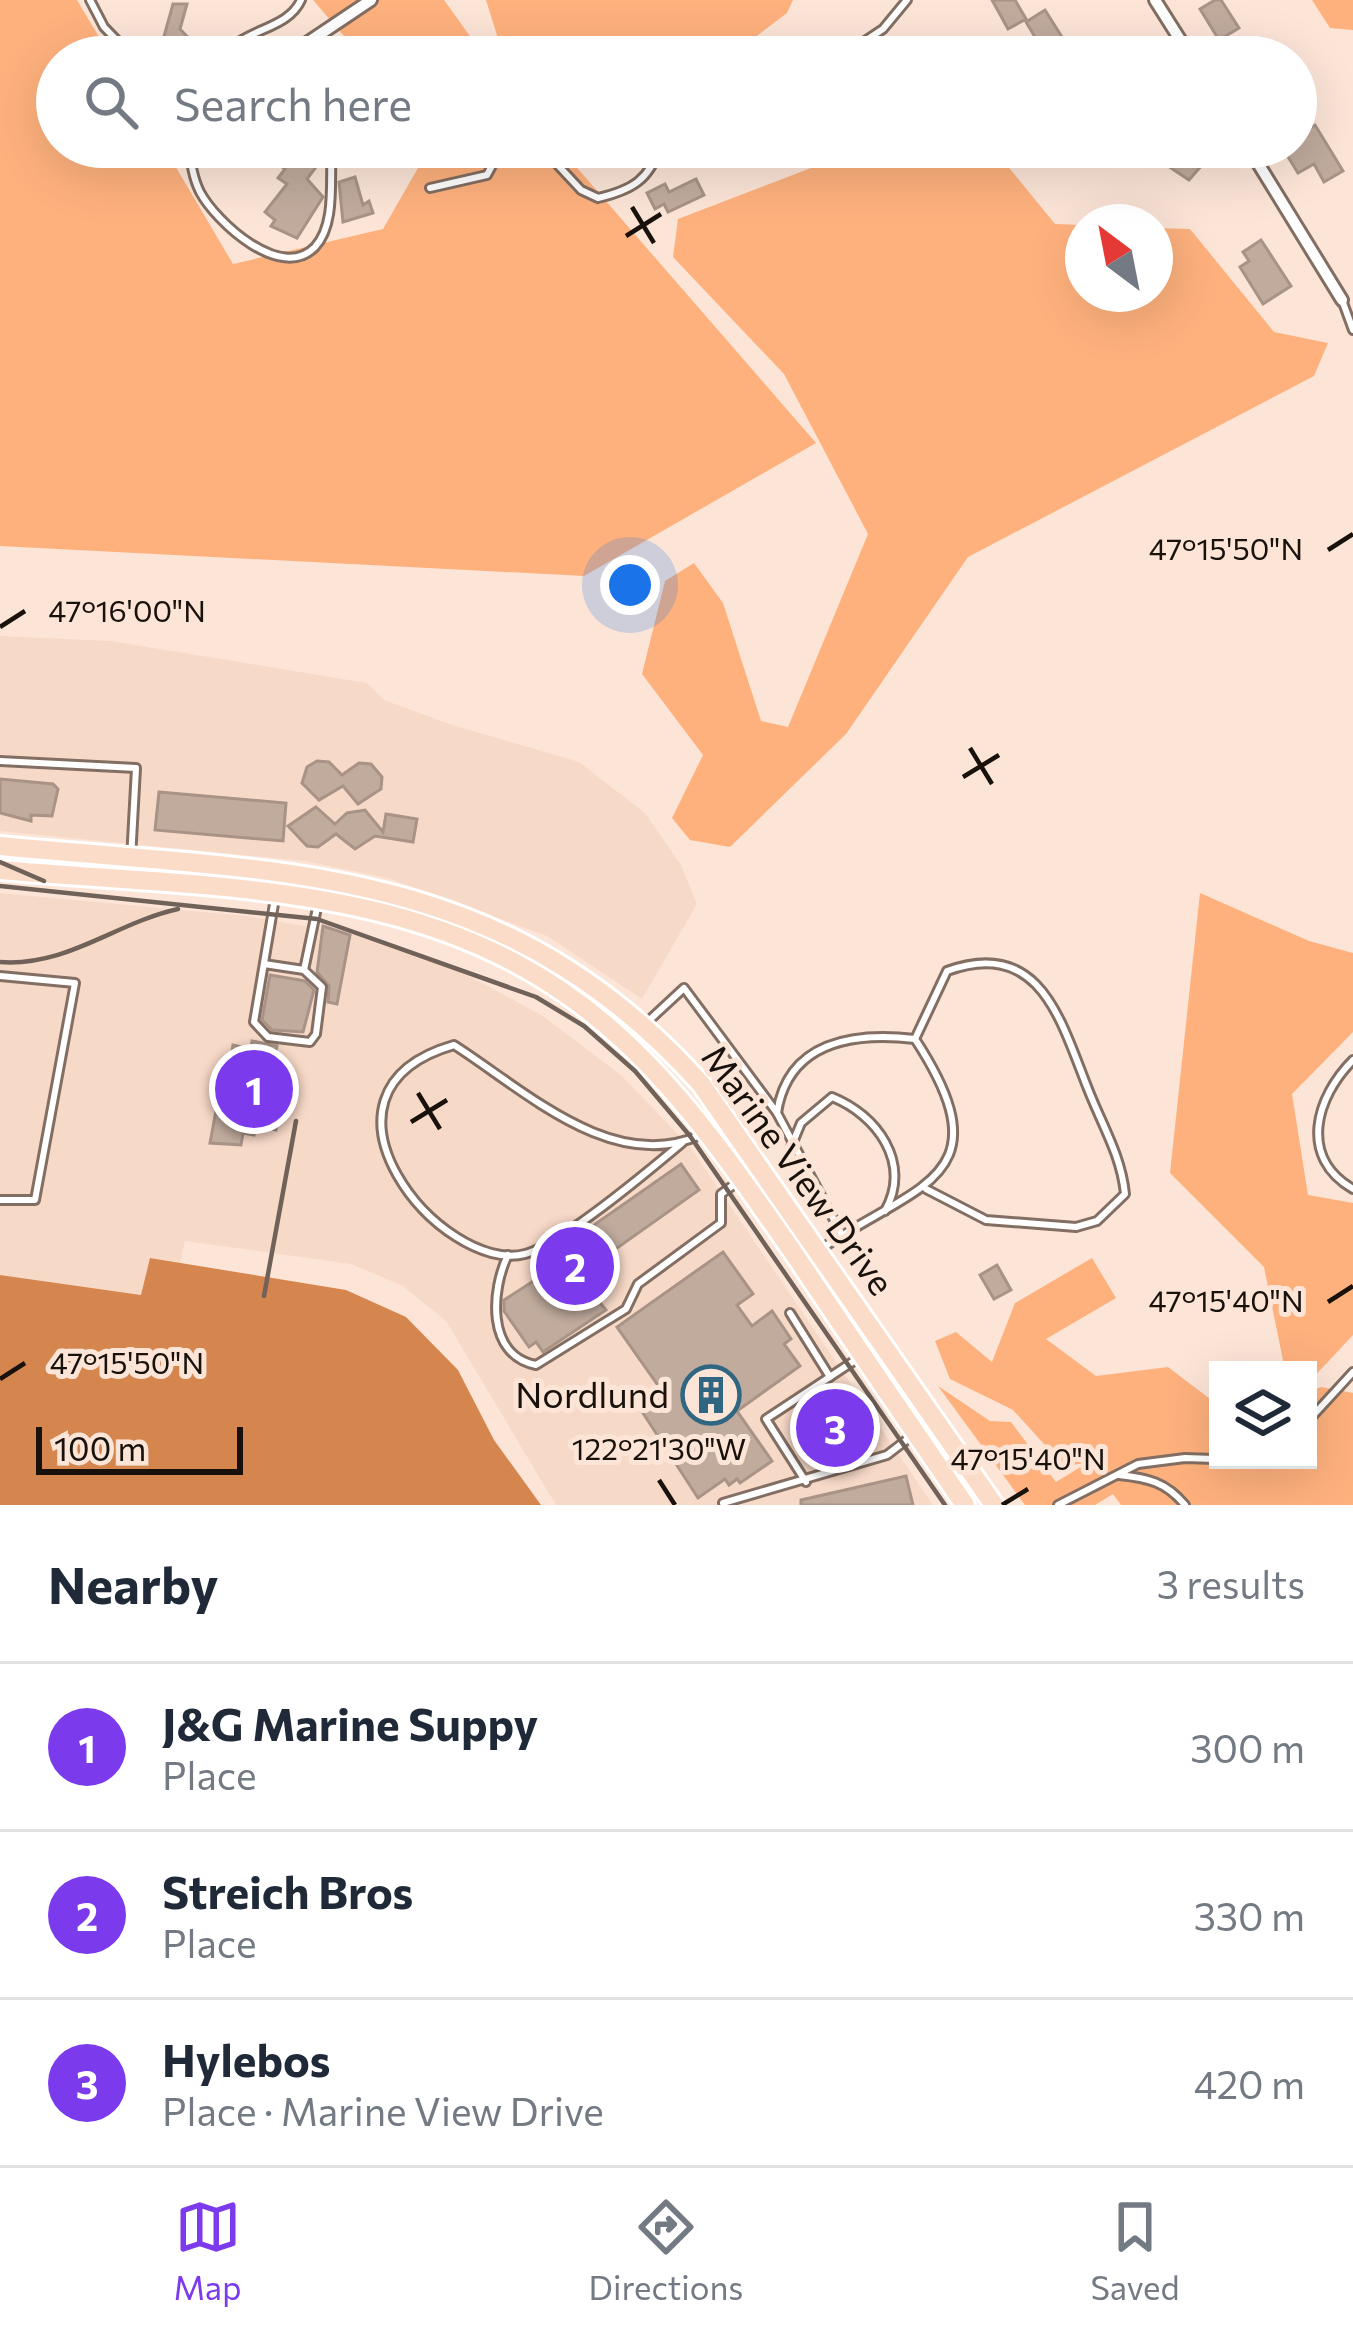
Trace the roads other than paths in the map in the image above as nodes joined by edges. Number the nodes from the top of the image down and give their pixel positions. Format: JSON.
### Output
{"nodes":[{"id":1,"x":90,"y":0,"type":"edge"},
{"id":2,"x":301,"y":0,"type":"edge"},
{"id":3,"x":370,"y":0,"type":"edge"},
{"id":4,"x":907,"y":0,"type":"edge"},
{"id":5,"x":1155,"y":0,"type":"edge"},
{"id":6,"x":113,"y":36,"type":"edge"},
{"id":7,"x":251,"y":36,"type":"edge"},
{"id":8,"x":317,"y":36,"type":"edge"},
{"id":9,"x":872,"y":36,"type":"edge"},
{"id":10,"x":1178,"y":36,"type":"edge"},
{"id":11,"x":192,"y":168,"type":"edge"},
{"id":12,"x":331,"y":168,"type":"edge"},
{"id":13,"x":492,"y":168,"type":"edge"},
{"id":14,"x":561,"y":168,"type":"edge"},
{"id":15,"x":653,"y":168,"type":"edge"},
{"id":16,"x":1261,"y":168,"type":"edge"},
{"id":17,"x":430,"y":188,"type":"dead end"},
{"id":18,"x":1342,"y":300,"type":"joint"},
{"id":19,"x":1353,"y":330,"type":"edge"},
{"id":20,"x":0,"y":761,"type":"edge"},
{"id":21,"x":0,"y":845,"type":"edge"},
{"id":22,"x":131,"y":859,"type":"junction"},
{"id":23,"x":0,"y":870,"type":"edge"},
{"id":24,"x":130,"y":881,"type":"junction"},
{"id":25,"x":276,"y":894,"type":"junction"},
{"id":26,"x":319,"y":900,"type":"junction"},
{"id":27,"x":265,"y":964,"type":"junction"},
{"id":28,"x":304,"y":970,"type":"junction"},
{"id":29,"x":0,"y":976,"type":"edge"},
{"id":30,"x":643,"y":1027,"type":"junction"},
{"id":31,"x":914,"y":1040,"type":"junction"},
{"id":32,"x":1353,"y":1060,"type":"edge"},
{"id":33,"x":777,"y":1114,"type":"junction"},
{"id":34,"x":709,"y":1131,"type":"junction"},
{"id":35,"x":683,"y":1142,"type":"junction"},
{"id":36,"x":791,"y":1147,"type":"junction"},
{"id":37,"x":742,"y":1179,"type":"junction"},
{"id":38,"x":926,"y":1189,"type":"junction"},
{"id":39,"x":1353,"y":1189,"type":"edge"},
{"id":40,"x":0,"y":1200,"type":"edge"},
{"id":41,"x":883,"y":1214,"type":"junction"},
{"id":42,"x":842,"y":1235,"type":"junction"},
{"id":43,"x":818,"y":1252,"type":"junction"},
{"id":44,"x":508,"y":1255,"type":"junction"},
{"id":45,"x":790,"y":1313,"type":"dead end"},
{"id":46,"x":863,"y":1354,"type":"junction"},
{"id":47,"x":1353,"y":1372,"type":"edge"},
{"id":48,"x":830,"y":1377,"type":"junction"},
{"id":49,"x":1317,"y":1411,"type":"edge"},
{"id":50,"x":916,"y":1433,"type":"junction"},
{"id":51,"x":1209,"y":1460,"type":"edge"},
{"id":52,"x":1115,"y":1474,"type":"junction"},
{"id":53,"x":806,"y":1482,"type":"junction"},
{"id":54,"x":723,"y":1504,"type":"edge"},
{"id":55,"x":965,"y":1505,"type":"edge"},
{"id":56,"x":994,"y":1505,"type":"edge"},
{"id":57,"x":1058,"y":1505,"type":"edge"},
{"id":58,"x":1185,"y":1505,"type":"edge"}],
"edges":[{"from":1,"to":6,"type":"lane"},
{"from":2,"to":7,"type":"lane"},
{"from":3,"to":8,"type":"street"},
{"from":4,"to":9,"type":"lane"},
{"from":5,"to":10,"type":"street"},
{"from":11,"to":12,"type":"lane"},
{"from":13,"to":17,"type":"lane"},
{"from":14,"to":15,"type":"lane"},
{"from":16,"to":18,"type":"street"},
{"from":18,"to":19,"type":"lane"},
{"from":20,"to":22,"type":"lane"},
{"from":21,"to":22,"type":"main road","name":"Marine View Drive"},
{"from":22,"to":24,"type":"lane"},
{"from":22,"to":30,"type":"main road","name":"Marine View Drive"},
{"from":23,"to":24,"type":"main road","name":"Marine View Drive"},
{"from":24,"to":25,"type":"main road","name":"Marine View Drive"},
{"from":25,"to":26,"type":"main road","name":"Marine View Drive"},
{"from":25,"to":27,"type":"lane"},
{"from":26,"to":28,"type":"lane"},
{"from":26,"to":34,"type":"main road","name":"Marine View Drive"},
{"from":27,"to":28,"type":"lane"},
{"from":27,"to":28,"type":"lane"},
{"from":29,"to":40,"type":"lane"},
{"from":30,"to":33,"type":"lane"},
{"from":30,"to":43,"type":"main road","name":"Marine View Drive"},
{"from":31,"to":33,"type":"lane"},
{"from":31,"to":38,"type":"lane"},
{"from":31,"to":38,"type":"lane"},
{"from":32,"to":39,"type":"lane"},
{"from":33,"to":36,"type":"lane"},
{"from":34,"to":35,"type":"lane"},
{"from":34,"to":37,"type":"main road","name":"Marine View Drive"},
{"from":35,"to":44,"type":"lane"},
{"from":35,"to":44,"type":"lane"},
{"from":36,"to":41,"type":"lane"},
{"from":36,"to":42,"type":"lane"},
{"from":37,"to":44,"type":"lane"},
{"from":37,"to":46,"type":"main road","name":"Marine View Drive"},
{"from":38,"to":41,"type":"lane"},
{"from":41,"to":42,"type":"lane"},
{"from":42,"to":43,"type":"lane"},
{"from":43,"to":56,"type":"main road","name":"Marine View Drive"},
{"from":45,"to":48,"type":"lane"},
{"from":46,"to":48,"type":"lane"},
{"from":46,"to":50,"type":"main road","name":"Marine View Drive"},
{"from":47,"to":49,"type":"lane"},
{"from":48,"to":53,"type":"lane"},
{"from":50,"to":53,"type":"lane"},
{"from":50,"to":55,"type":"main road","name":"Marine View Drive"},
{"from":51,"to":52,"type":"lane"},
{"from":52,"to":57,"type":"lane"},
{"from":52,"to":58,"type":"lane"},
{"from":53,"to":54,"type":"lane"}]}
